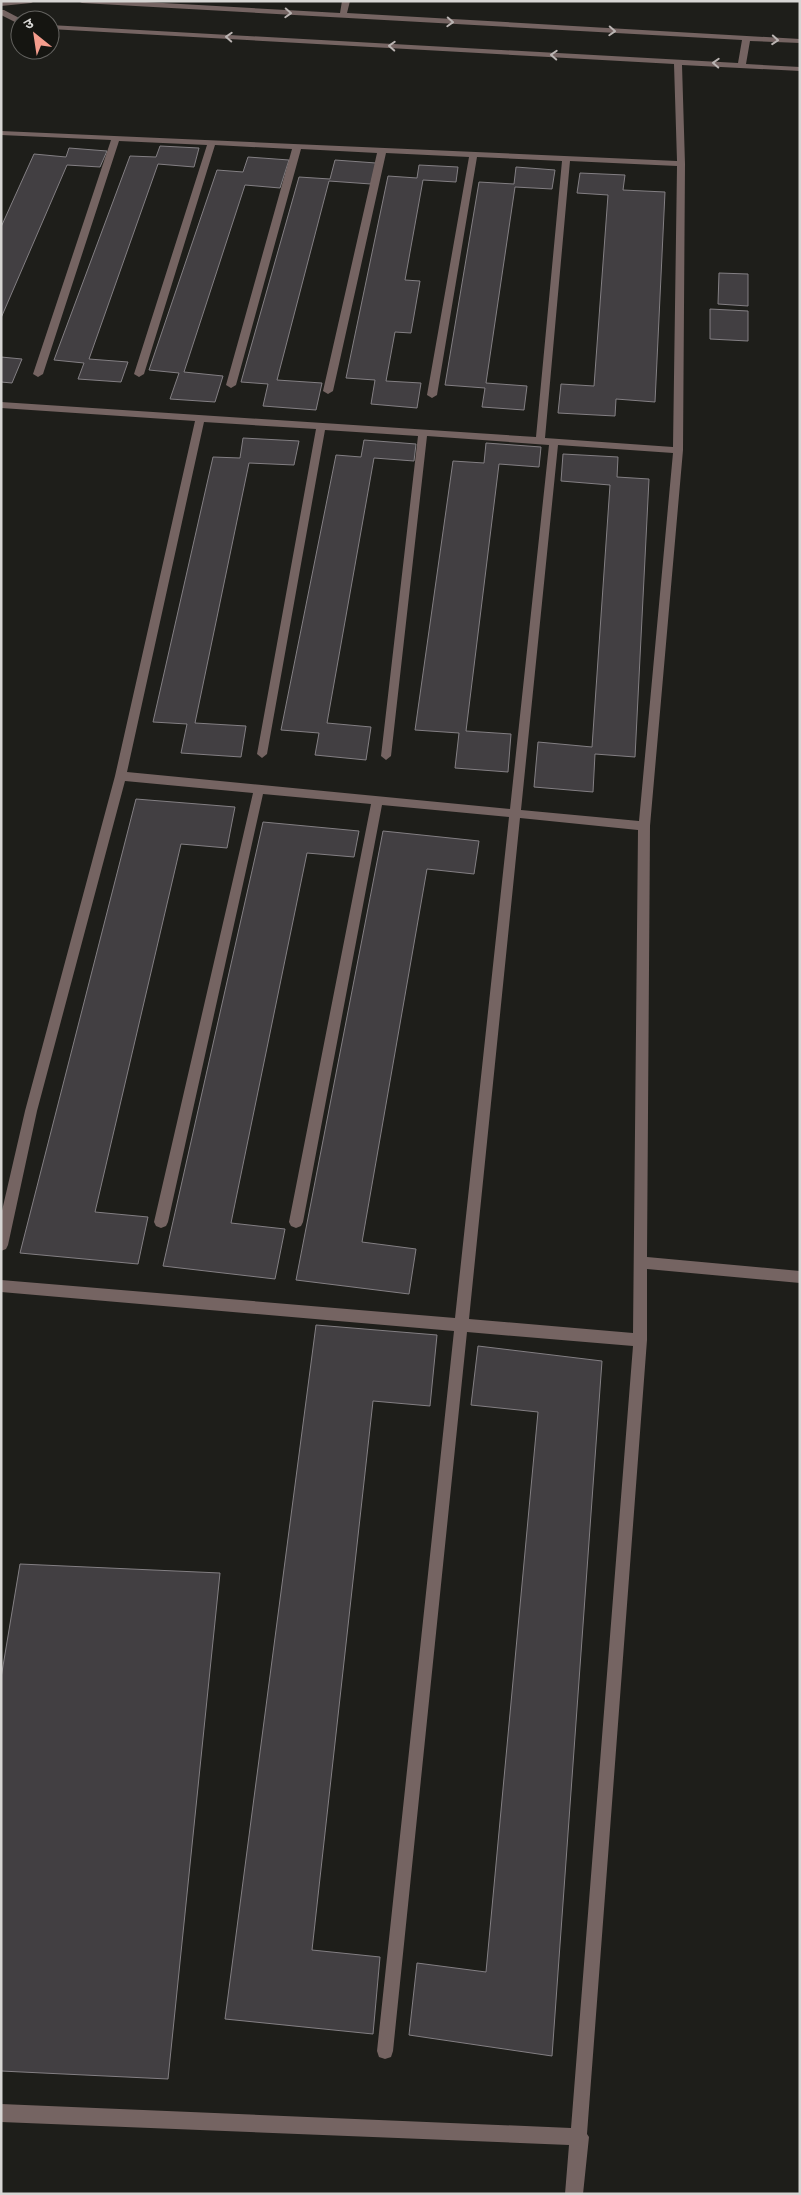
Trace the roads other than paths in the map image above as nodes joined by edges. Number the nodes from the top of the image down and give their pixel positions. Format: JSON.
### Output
{"nodes":[{"id":1,"x":30,"y":1,"type":"edge"},
{"id":2,"x":82,"y":1,"type":"edge"},
{"id":3,"x":346,"y":1,"type":"edge"},
{"id":4,"x":1,"y":4,"type":"edge"},
{"id":5,"x":343,"y":16,"type":"junction"},
{"id":6,"x":60,"y":28,"type":"edge"},
{"id":7,"x":746,"y":38,"type":"junction"},
{"id":8,"x":800,"y":41,"type":"edge"},
{"id":9,"x":678,"y":62,"type":"junction"},
{"id":10,"x":742,"y":65,"type":"junction"},
{"id":11,"x":800,"y":69,"type":"edge"},
{"id":12,"x":1,"y":133,"type":"edge"},
{"id":13,"x":116,"y":139,"type":"junction"},
{"id":14,"x":212,"y":143,"type":"junction"},
{"id":15,"x":297,"y":147,"type":"junction"},
{"id":16,"x":382,"y":151,"type":"junction"},
{"id":17,"x":473,"y":155,"type":"junction"},
{"id":18,"x":566,"y":159,"type":"junction"},
{"id":19,"x":681,"y":164,"type":"junction"},
{"id":20,"x":38,"y":374,"type":"dead end"},
{"id":21,"x":139,"y":374,"type":"dead end"},
{"id":22,"x":231,"y":385,"type":"dead end"},
{"id":23,"x":328,"y":391,"type":"dead end"},
{"id":24,"x":432,"y":395,"type":"dead end"},
{"id":25,"x":1,"y":405,"type":"edge"},
{"id":26,"x":200,"y":418,"type":"junction"},
{"id":27,"x":321,"y":426,"type":"junction"},
{"id":28,"x":424,"y":433,"type":"junction"},
{"id":29,"x":540,"y":441,"type":"junction"},
{"id":30,"x":554,"y":442,"type":"junction"},
{"id":31,"x":678,"y":450,"type":"junction"},
{"id":32,"x":262,"y":754,"type":"dead end"},
{"id":33,"x":386,"y":756,"type":"dead end"},
{"id":34,"x":121,"y":776,"type":"junction"},
{"id":35,"x":259,"y":789,"type":"junction"},
{"id":36,"x":377,"y":800,"type":"junction"},
{"id":37,"x":515,"y":813,"type":"junction"},
{"id":38,"x":644,"y":826,"type":"junction"},
{"id":39,"x":161,"y":1222,"type":"dead end"},
{"id":40,"x":296,"y":1222,"type":"dead end"},
{"id":41,"x":1,"y":1245,"type":"edge"},
{"id":42,"x":641,"y":1262,"type":"junction"},
{"id":43,"x":800,"y":1277,"type":"edge"},
{"id":44,"x":1,"y":1286,"type":"edge"},
{"id":45,"x":462,"y":1325,"type":"junction"},
{"id":46,"x":640,"y":1340,"type":"junction"},
{"id":47,"x":385,"y":2050,"type":"dead end"},
{"id":48,"x":1,"y":2113,"type":"edge"},
{"id":49,"x":580,"y":2137,"type":"junction"},
{"id":50,"x":574,"y":2194,"type":"edge"}],
"edges":[{"from":1,"to":4,"type":"street"},
{"from":2,"to":5,"type":"street","one_way":true},
{"from":3,"to":5,"type":"street"},
{"from":5,"to":7,"type":"street","one_way":true},
{"from":9,"to":6,"type":"street","one_way":true},
{"from":7,"to":8,"type":"street","one_way":true},
{"from":7,"to":10,"type":"street"},
{"from":10,"to":9,"type":"street","one_way":true},
{"from":9,"to":19,"type":"street"},
{"from":10,"to":11,"type":"street"},
{"from":12,"to":13,"type":"street"},
{"from":13,"to":14,"type":"street"},
{"from":13,"to":20,"type":"street"},
{"from":14,"to":15,"type":"street"},
{"from":14,"to":21,"type":"street"},
{"from":15,"to":16,"type":"street"},
{"from":15,"to":22,"type":"street"},
{"from":16,"to":17,"type":"street"},
{"from":16,"to":23,"type":"street"},
{"from":17,"to":18,"type":"street"},
{"from":17,"to":24,"type":"street"},
{"from":18,"to":19,"type":"street"},
{"from":18,"to":29,"type":"street"},
{"from":19,"to":31,"type":"street"},
{"from":25,"to":26,"type":"street"},
{"from":26,"to":27,"type":"street"},
{"from":26,"to":34,"type":"street"},
{"from":27,"to":28,"type":"street"},
{"from":27,"to":32,"type":"street"},
{"from":28,"to":29,"type":"street"},
{"from":28,"to":33,"type":"street"},
{"from":29,"to":30,"type":"street"},
{"from":30,"to":31,"type":"street"},
{"from":30,"to":37,"type":"street"},
{"from":31,"to":38,"type":"street"},
{"from":34,"to":35,"type":"street"},
{"from":34,"to":41,"type":"street"},
{"from":35,"to":36,"type":"street"},
{"from":35,"to":39,"type":"street"},
{"from":36,"to":37,"type":"street"},
{"from":36,"to":40,"type":"street"},
{"from":37,"to":38,"type":"street"},
{"from":37,"to":45,"type":"street"},
{"from":38,"to":42,"type":"street"},
{"from":42,"to":43,"type":"street"},
{"from":42,"to":46,"type":"street"},
{"from":44,"to":45,"type":"street"},
{"from":45,"to":46,"type":"street"},
{"from":45,"to":47,"type":"street"},
{"from":46,"to":49,"type":"street"},
{"from":48,"to":49,"type":"street"},
{"from":49,"to":50,"type":"street"}]}
